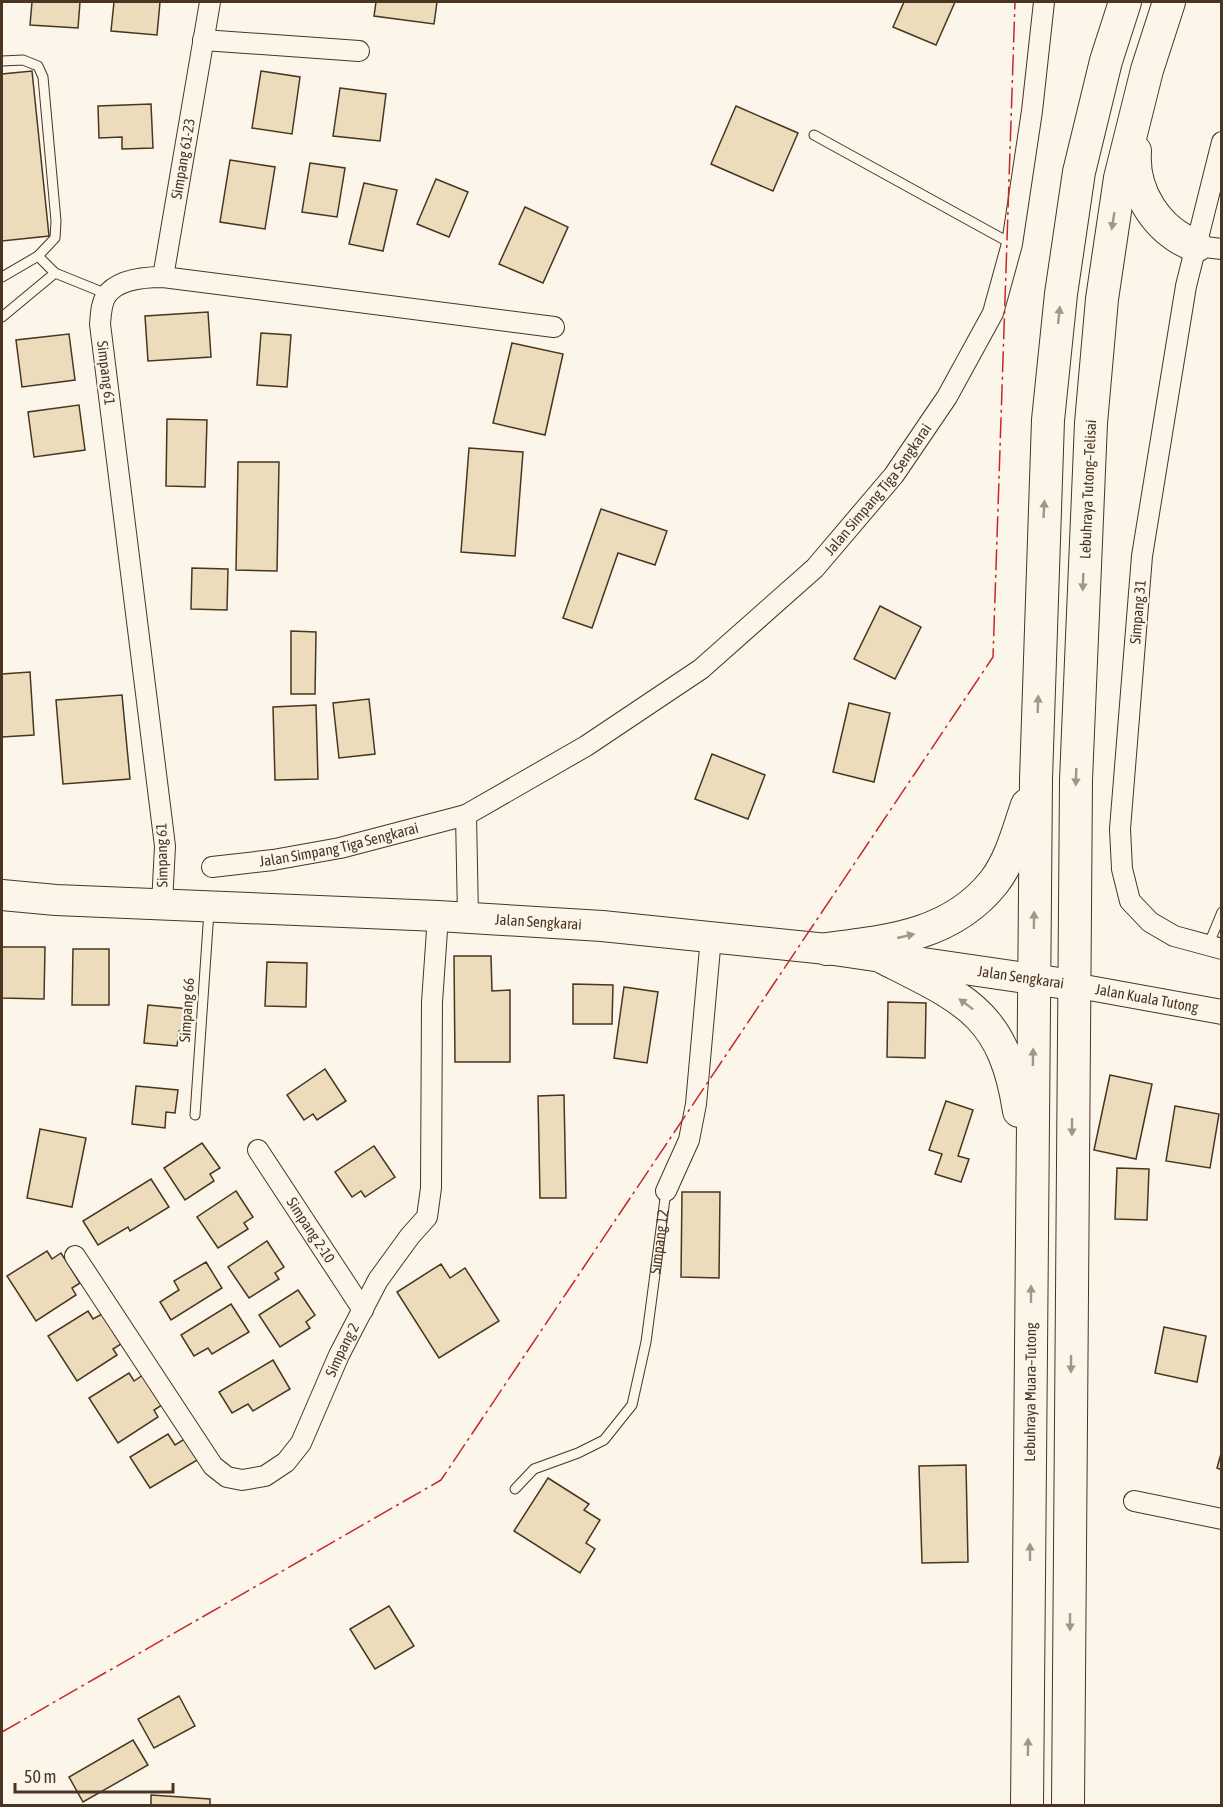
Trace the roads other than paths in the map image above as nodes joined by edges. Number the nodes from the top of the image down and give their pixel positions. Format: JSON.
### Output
{"nodes":[{"id":1,"x":210,"y":2,"type":"edge"},
{"id":2,"x":1044,"y":2,"type":"edge"},
{"id":3,"x":1125,"y":2,"type":"edge"},
{"id":4,"x":1169,"y":2,"type":"edge"},
{"id":5,"x":203,"y":40,"type":"junction"},
{"id":6,"x":358,"y":51,"type":"dead end"},
{"id":7,"x":2,"y":61,"type":"edge"},
{"id":8,"x":1147,"y":70,"type":"junction"},
{"id":9,"x":814,"y":135,"type":"dead end"},
{"id":10,"x":1221,"y":142,"type":"edge"},
{"id":11,"x":1012,"y":244,"type":"junction"},
{"id":12,"x":1209,"y":248,"type":"edge"},
{"id":13,"x":38,"y":256,"type":"junction"},
{"id":14,"x":55,"y":273,"type":"junction"},
{"id":15,"x":2,"y":277,"type":"edge"},
{"id":16,"x":163,"y":277,"type":"junction"},
{"id":17,"x":107,"y":294,"type":"junction"},
{"id":18,"x":2,"y":317,"type":"edge"},
{"id":19,"x":554,"y":327,"type":"dead end"},
{"id":20,"x":1036,"y":779,"type":"junction"},
{"id":21,"x":466,"y":815,"type":"junction"},
{"id":22,"x":212,"y":867,"type":"dead end"},
{"id":23,"x":2,"y":895,"type":"edge"},
{"id":24,"x":162,"y":904,"type":"junction"},
{"id":25,"x":209,"y":907,"type":"junction"},
{"id":26,"x":1221,"y":912,"type":"edge"},
{"id":27,"x":438,"y":916,"type":"junction"},
{"id":28,"x":468,"y":918,"type":"junction"},
{"id":29,"x":711,"y":937,"type":"junction"},
{"id":30,"x":1215,"y":947,"type":"edge"},
{"id":31,"x":827,"y":949,"type":"junction"},
{"id":32,"x":884,"y":957,"type":"junction"},
{"id":33,"x":1034,"y":979,"type":"junction"},
{"id":34,"x":1073,"y":985,"type":"junction"},
{"id":35,"x":1221,"y":1012,"type":"edge"},
{"id":36,"x":195,"y":1115,"type":"dead end"},
{"id":37,"x":258,"y":1150,"type":"dead end"},
{"id":38,"x":666,"y":1191,"type":"joint"},
{"id":39,"x":1031,"y":1192,"type":"junction"},
{"id":40,"x":75,"y":1256,"type":"dead end"},
{"id":41,"x":363,"y":1310,"type":"junction"},
{"id":42,"x":515,"y":1489,"type":"dead end"},
{"id":43,"x":1134,"y":1501,"type":"dead end"},
{"id":44,"x":1221,"y":1520,"type":"edge"},
{"id":45,"x":1027,"y":1806,"type":"edge"},
{"id":46,"x":1068,"y":1806,"type":"edge"}],
"edges":[{"from":1,"to":5,"type":"street","name":"Simpang 61-23"},
{"from":2,"to":11,"type":"street","name":"Jalan Simpang Tiga Sengkarai"},
{"from":20,"to":3,"type":"highway","one_way":true},
{"from":4,"to":8,"type":"highway","name":"Lebuhraya Tutong–Telisai"},
{"from":5,"to":6,"type":"street"},
{"from":5,"to":16,"type":"street","name":"Simpang 61-23"},
{"from":7,"to":13,"type":"lane"},
{"from":8,"to":12,"type":"highway"},
{"from":8,"to":34,"type":"highway","name":"Lebuhraya Tutong–Telisai","one_way":true},
{"from":9,"to":11,"type":"lane"},
{"from":10,"to":12,"type":"street","name":"Simpang 31"},
{"from":11,"to":21,"type":"street","name":"Jalan Simpang Tiga Sengkarai"},
{"from":12,"to":30,"type":"street","name":"Simpang 31"},
{"from":13,"to":14,"type":"lane"},
{"from":13,"to":15,"type":"lane"},
{"from":14,"to":17,"type":"lane"},
{"from":14,"to":18,"type":"lane"},
{"from":16,"to":17,"type":"street"},
{"from":16,"to":19,"type":"street"},
{"from":17,"to":24,"type":"street","name":"Simpang 61"},
{"from":31,"to":20,"type":"highway","one_way":true},
{"from":33,"to":20,"type":"highway","one_way":true},
{"from":21,"to":22,"type":"street","name":"Jalan Simpang Tiga Sengkarai"},
{"from":21,"to":28,"type":"street"},
{"from":23,"to":24,"type":"main road","name":"Jalan Sengkarai"},
{"from":24,"to":25,"type":"main road","name":"Jalan Sengkarai"},
{"from":25,"to":27,"type":"main road","name":"Jalan Sengkarai"},
{"from":25,"to":36,"type":"lane","name":"Simpang 66"},
{"from":26,"to":30,"type":"lane"},
{"from":27,"to":28,"type":"main road","name":"Jalan Sengkarai"},
{"from":27,"to":41,"type":"street","name":"Simpang 2"},
{"from":28,"to":29,"type":"main road","name":"Jalan Sengkarai"},
{"from":29,"to":31,"type":"main road","name":"Jalan Sengkarai"},
{"from":29,"to":38,"type":"street","name":"Simpang 12"},
{"from":31,"to":32,"type":"main road","name":"Jalan Sengkarai"},
{"from":32,"to":33,"type":"main road","name":"Jalan Sengkarai"},
{"from":39,"to":32,"type":"highway","one_way":true},
{"from":33,"to":34,"type":"main road","name":"Jalan Sengkarai"},
{"from":39,"to":33,"type":"highway","name":"Lebuhraya Muara–Tutong","one_way":true},
{"from":34,"to":35,"type":"street","name":"Jalan Kuala Tutong"},
{"from":34,"to":46,"type":"highway","one_way":true},
{"from":37,"to":41,"type":"street","name":"Simpang 2-10"},
{"from":38,"to":42,"type":"lane","name":"Simpang 12"},
{"from":45,"to":39,"type":"highway","name":"Lebuhraya Muara–Tutong","one_way":true},
{"from":40,"to":41,"type":"street","name":"Simpang 2"},
{"from":43,"to":44,"type":"street"}]}
